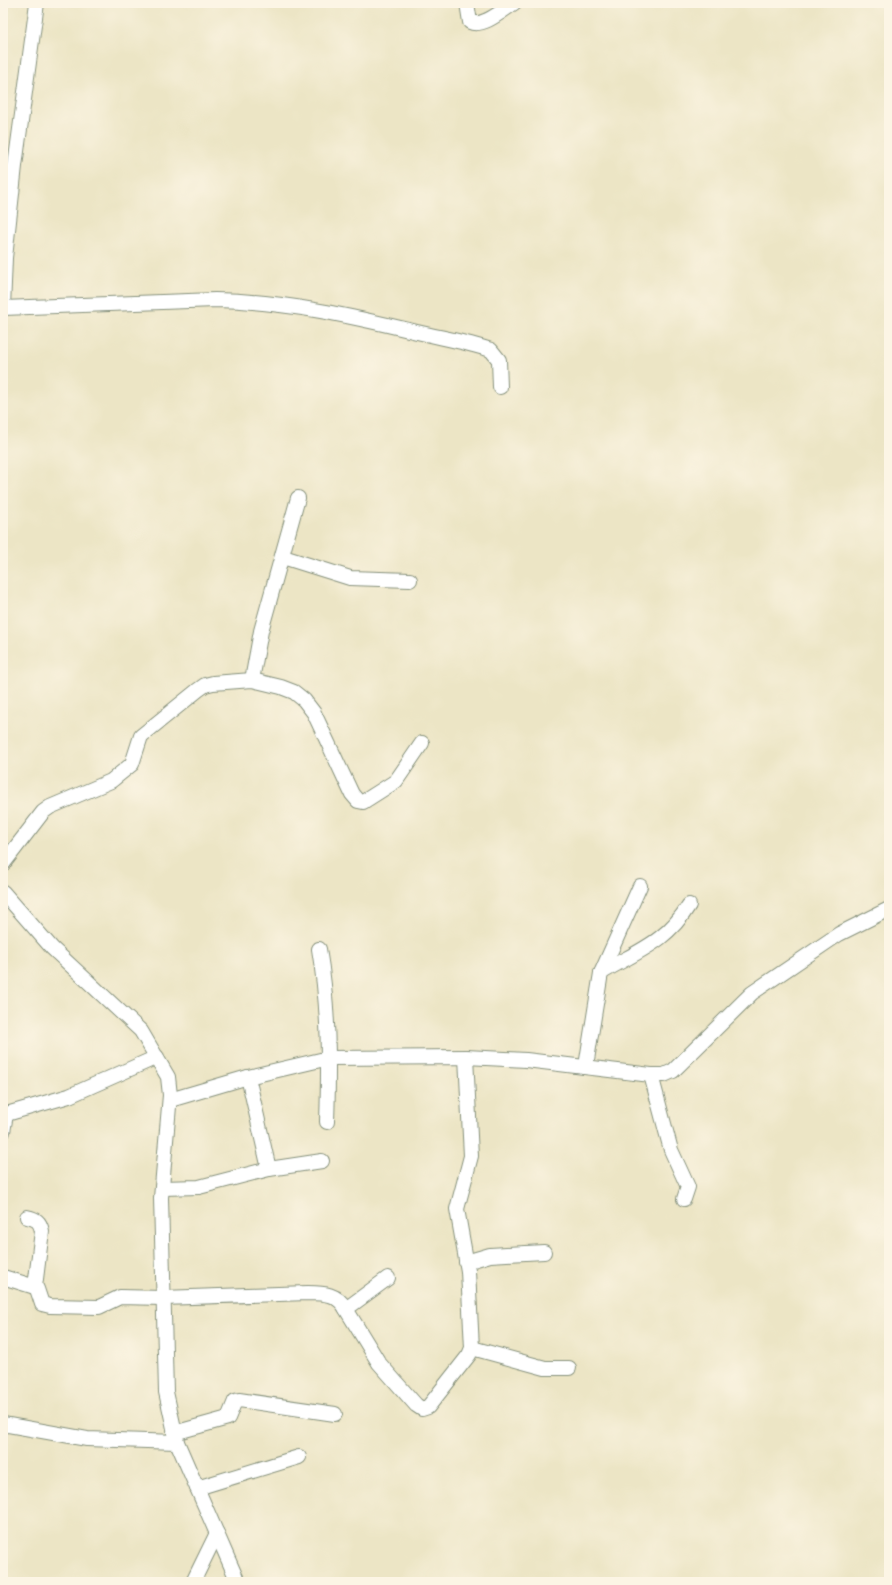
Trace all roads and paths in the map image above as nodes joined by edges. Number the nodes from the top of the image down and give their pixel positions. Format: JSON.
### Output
{"nodes":[{"id":1,"x":37,"y":3,"type":"edge"},
{"id":2,"x":467,"y":3,"type":"edge"},
{"id":3,"x":514,"y":3,"type":"edge"},
{"id":4,"x":3,"y":308,"type":"edge"},
{"id":5,"x":500,"y":386,"type":"dead end"},
{"id":6,"x":298,"y":498,"type":"dead end"},
{"id":7,"x":283,"y":557,"type":"junction"},
{"id":8,"x":410,"y":580,"type":"dead end"},
{"id":9,"x":252,"y":680,"type":"junction"},
{"id":10,"x":422,"y":743,"type":"dead end"},
{"id":11,"x":3,"y":864,"type":"edge"},
{"id":12,"x":640,"y":886,"type":"dead end"},
{"id":13,"x":3,"y":892,"type":"edge"},
{"id":14,"x":689,"y":905,"type":"dead end"},
{"id":15,"x":889,"y":909,"type":"edge"},
{"id":16,"x":319,"y":949,"type":"dead end"},
{"id":17,"x":601,"y":973,"type":"junction"},
{"id":18,"x":157,"y":1057,"type":"junction"},
{"id":19,"x":466,"y":1057,"type":"junction"},
{"id":20,"x":329,"y":1058,"type":"junction"},
{"id":21,"x":586,"y":1066,"type":"junction"},
{"id":22,"x":651,"y":1075,"type":"junction"},
{"id":23,"x":248,"y":1077,"type":"junction"},
{"id":24,"x":170,"y":1100,"type":"junction"},
{"id":25,"x":4,"y":1114,"type":"edge"},
{"id":26,"x":328,"y":1122,"type":"dead end"},
{"id":27,"x":3,"y":1132,"type":"edge"},
{"id":28,"x":322,"y":1161,"type":"dead end"},
{"id":29,"x":269,"y":1169,"type":"junction"},
{"id":30,"x":162,"y":1188,"type":"junction"},
{"id":31,"x":684,"y":1199,"type":"dead end"},
{"id":32,"x":27,"y":1217,"type":"dead end"},
{"id":33,"x":544,"y":1252,"type":"dead end"},
{"id":34,"x":466,"y":1262,"type":"junction"},
{"id":35,"x":3,"y":1277,"type":"edge"},
{"id":36,"x":388,"y":1278,"type":"dead end"},
{"id":37,"x":35,"y":1287,"type":"junction"},
{"id":38,"x":163,"y":1298,"type":"junction"},
{"id":39,"x":346,"y":1309,"type":"junction"},
{"id":40,"x":472,"y":1348,"type":"junction"},
{"id":41,"x":568,"y":1368,"type":"dead end"},
{"id":42,"x":335,"y":1414,"type":"dead end"},
{"id":43,"x":3,"y":1424,"type":"edge"},
{"id":44,"x":176,"y":1437,"type":"junction"},
{"id":45,"x":299,"y":1458,"type":"dead end"},
{"id":46,"x":197,"y":1488,"type":"junction"},
{"id":47,"x":217,"y":1533,"type":"junction"},
{"id":48,"x":193,"y":1582,"type":"edge"},
{"id":49,"x":238,"y":1582,"type":"edge"}],
"edges":[{"from":1,"to":4,"type":"street"},
{"from":2,"to":3,"type":"street"},
{"from":4,"to":5,"type":"street"},
{"from":6,"to":7,"type":"street"},
{"from":7,"to":8,"type":"street"},
{"from":7,"to":9,"type":"street"},
{"from":9,"to":10,"type":"street"},
{"from":9,"to":11,"type":"street"},
{"from":12,"to":17,"type":"street"},
{"from":13,"to":18,"type":"street"},
{"from":14,"to":17,"type":"street"},
{"from":15,"to":22,"type":"street"},
{"from":16,"to":20,"type":"street"},
{"from":17,"to":21,"type":"street"},
{"from":18,"to":24,"type":"street"},
{"from":18,"to":25,"type":"street"},
{"from":19,"to":20,"type":"street"},
{"from":19,"to":21,"type":"street"},
{"from":19,"to":34,"type":"street"},
{"from":20,"to":23,"type":"street"},
{"from":20,"to":26,"type":"street"},
{"from":21,"to":22,"type":"street"},
{"from":22,"to":31,"type":"street"},
{"from":23,"to":24,"type":"street"},
{"from":23,"to":29,"type":"street"},
{"from":24,"to":30,"type":"street"},
{"from":25,"to":27,"type":"street"},
{"from":28,"to":29,"type":"street"},
{"from":29,"to":30,"type":"street"},
{"from":30,"to":38,"type":"street"},
{"from":32,"to":37,"type":"street"},
{"from":33,"to":34,"type":"street"},
{"from":34,"to":40,"type":"street"},
{"from":35,"to":37,"type":"street"},
{"from":36,"to":39,"type":"street"},
{"from":37,"to":38,"type":"street"},
{"from":38,"to":39,"type":"street"},
{"from":38,"to":44,"type":"street"},
{"from":39,"to":40,"type":"street"},
{"from":40,"to":41,"type":"street"},
{"from":42,"to":44,"type":"street"},
{"from":43,"to":44,"type":"street"},
{"from":44,"to":46,"type":"street"},
{"from":45,"to":46,"type":"street"},
{"from":46,"to":47,"type":"street"},
{"from":47,"to":48,"type":"street"},
{"from":47,"to":49,"type":"street"}]}
